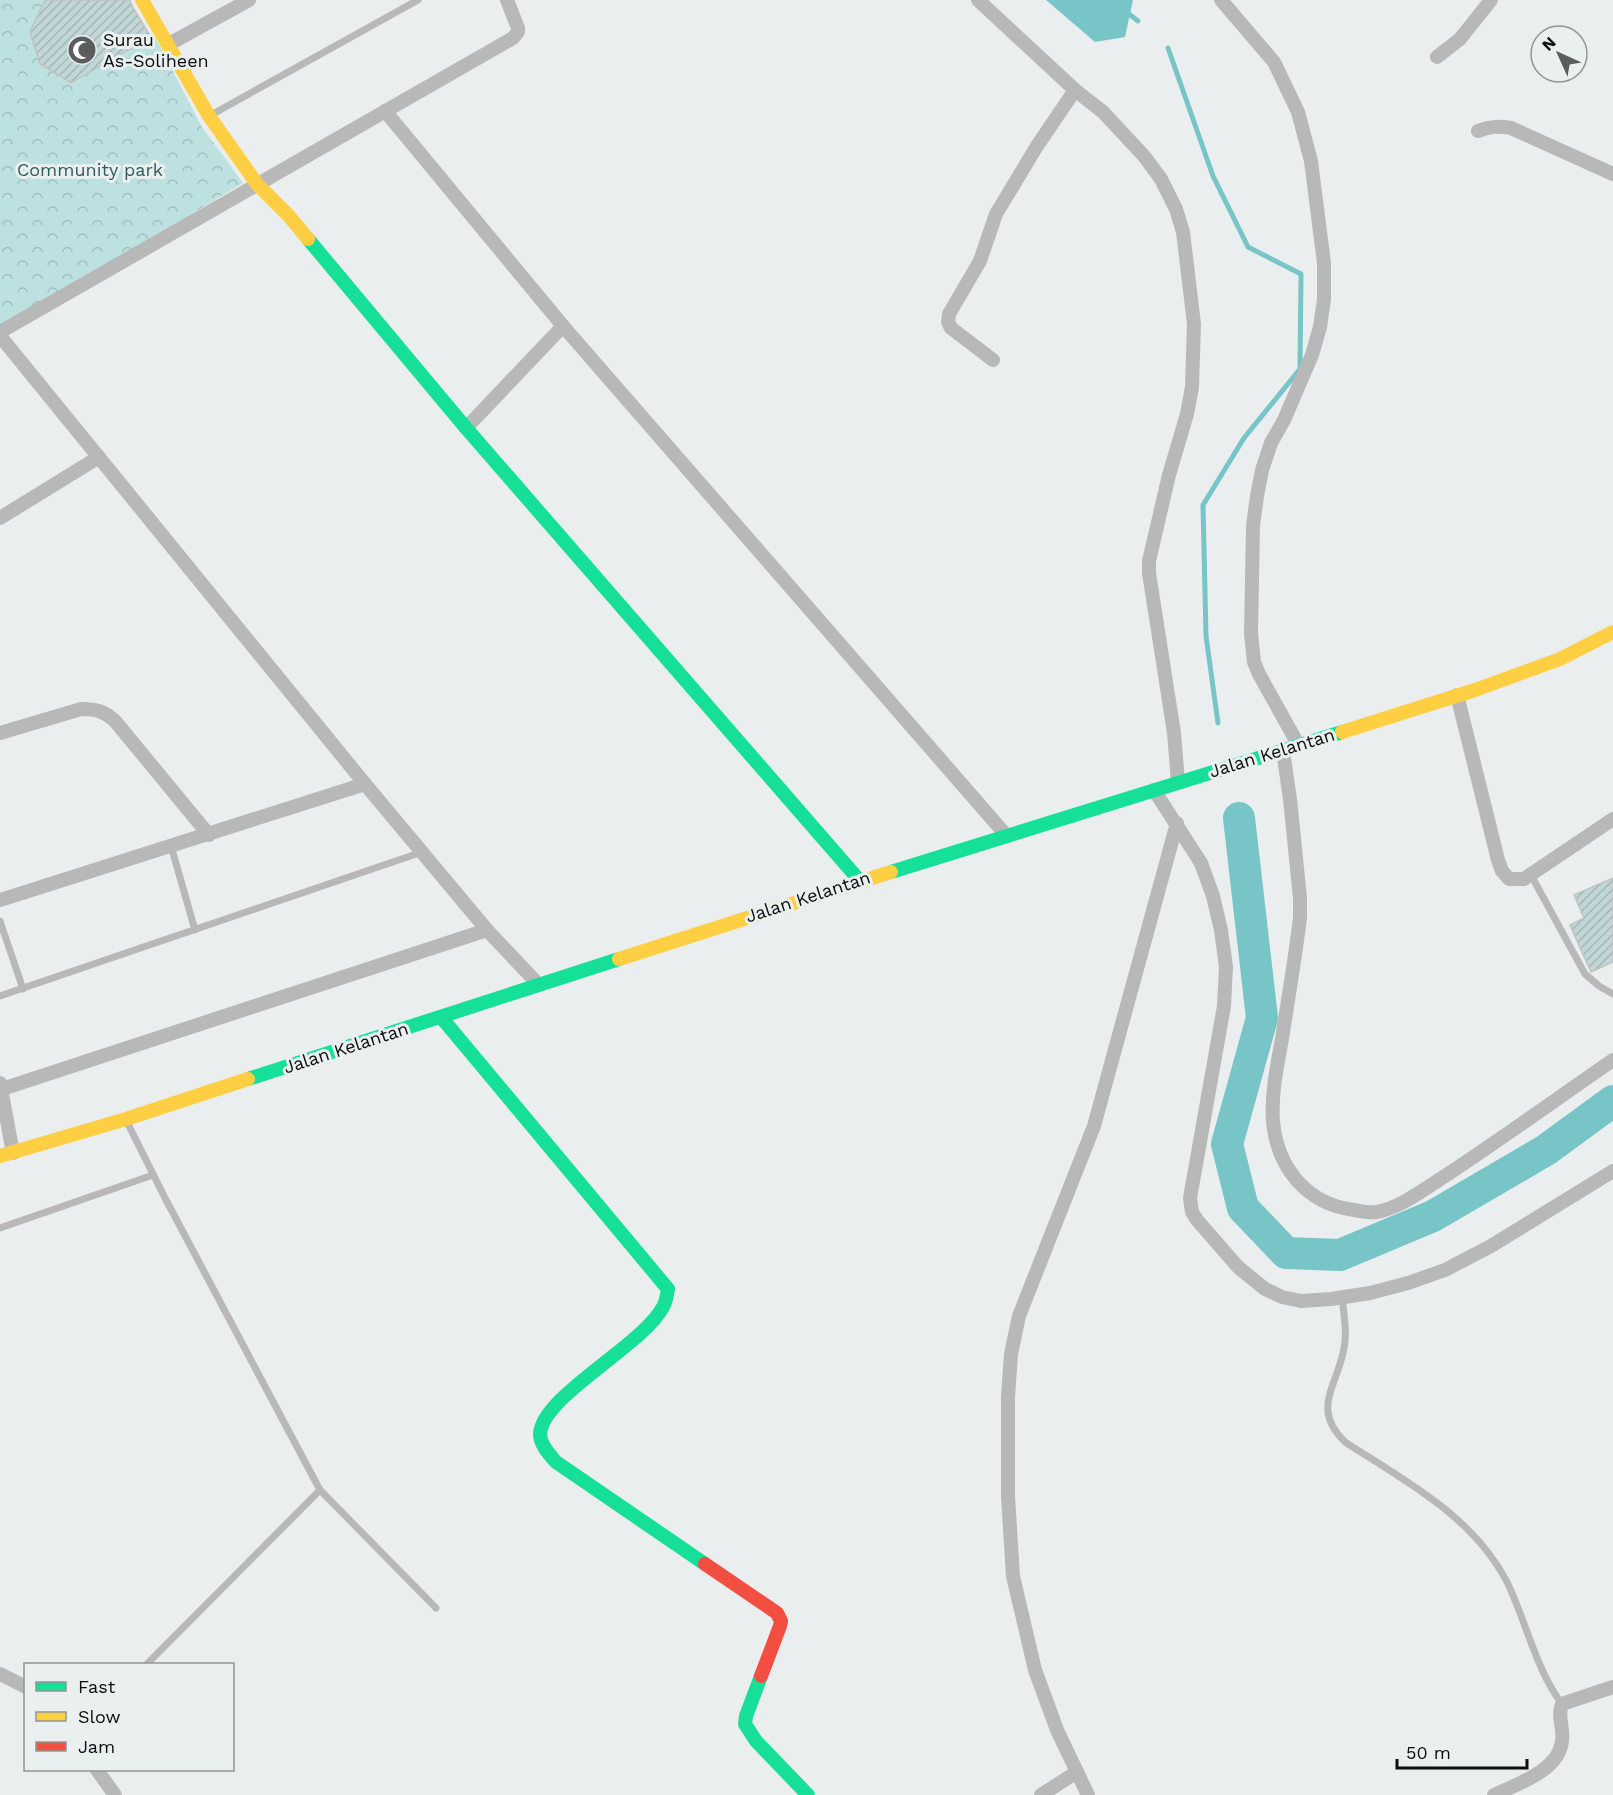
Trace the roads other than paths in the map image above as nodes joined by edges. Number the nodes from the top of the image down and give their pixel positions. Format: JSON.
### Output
{"nodes":[{"id":1,"x":142,"y":0,"type":"edge"},
{"id":2,"x":249,"y":0,"type":"edge"},
{"id":3,"x":418,"y":0,"type":"edge"},
{"id":4,"x":507,"y":0,"type":"edge"},
{"id":5,"x":978,"y":0,"type":"edge"},
{"id":6,"x":1221,"y":0,"type":"edge"},
{"id":7,"x":1491,"y":0,"type":"edge"},
{"id":8,"x":169,"y":44,"type":"junction"},
{"id":9,"x":1437,"y":57,"type":"dead end"},
{"id":10,"x":1075,"y":90,"type":"junction"},
{"id":11,"x":385,"y":111,"type":"junction"},
{"id":12,"x":209,"y":116,"type":"junction"},
{"id":13,"x":1478,"y":131,"type":"dead end"},
{"id":14,"x":1613,"y":174,"type":"edge"},
{"id":15,"x":256,"y":184,"type":"junction"},
{"id":16,"x":563,"y":326,"type":"junction"},
{"id":17,"x":0,"y":334,"type":"edge"},
{"id":18,"x":993,"y":360,"type":"dead end"},
{"id":19,"x":466,"y":428,"type":"junction"},
{"id":20,"x":99,"y":457,"type":"junction"},
{"id":21,"x":0,"y":518,"type":"edge"},
{"id":22,"x":1613,"y":632,"type":"edge"},
{"id":23,"x":1457,"y":695,"type":"junction"},
{"id":24,"x":0,"y":733,"type":"edge"},
{"id":25,"x":1299,"y":746,"type":"junction"},
{"id":26,"x":1280,"y":751,"type":"junction"},
{"id":27,"x":1182,"y":781,"type":"junction"},
{"id":28,"x":365,"y":784,"type":"junction"},
{"id":29,"x":1154,"y":790,"type":"junction"},
{"id":30,"x":1613,"y":819,"type":"edge"},
{"id":31,"x":1177,"y":823,"type":"junction"},
{"id":32,"x":209,"y":835,"type":"junction"},
{"id":33,"x":1006,"y":835,"type":"junction"},
{"id":34,"x":171,"y":846,"type":"junction"},
{"id":35,"x":422,"y":852,"type":"junction"},
{"id":36,"x":1530,"y":874,"type":"junction"},
{"id":37,"x":860,"y":880,"type":"junction"},
{"id":38,"x":0,"y":900,"type":"edge"},
{"id":39,"x":0,"y":921,"type":"edge"},
{"id":40,"x":195,"y":930,"type":"junction"},
{"id":41,"x":487,"y":930,"type":"junction"},
{"id":42,"x":538,"y":984,"type":"junction"},
{"id":43,"x":23,"y":989,"type":"junction"},
{"id":44,"x":1613,"y":994,"type":"edge"},
{"id":45,"x":0,"y":996,"type":"edge"},
{"id":46,"x":441,"y":1017,"type":"junction"},
{"id":47,"x":1613,"y":1060,"type":"edge"},
{"id":48,"x":1,"y":1086,"type":"edge"},
{"id":49,"x":126,"y":1119,"type":"junction"},
{"id":50,"x":7,"y":1155,"type":"edge"},
{"id":51,"x":1613,"y":1171,"type":"edge"},
{"id":52,"x":153,"y":1175,"type":"junction"},
{"id":53,"x":0,"y":1228,"type":"edge"},
{"id":54,"x":1342,"y":1297,"type":"junction"},
{"id":55,"x":320,"y":1490,"type":"junction"},
{"id":56,"x":436,"y":1608,"type":"dead end"},
{"id":57,"x":149,"y":1663,"type":"edge"},
{"id":58,"x":0,"y":1674,"type":"edge"},
{"id":59,"x":24,"y":1686,"type":"edge"},
{"id":60,"x":1613,"y":1687,"type":"edge"},
{"id":61,"x":1562,"y":1704,"type":"junction"},
{"id":62,"x":98,"y":1771,"type":"edge"},
{"id":63,"x":1077,"y":1772,"type":"junction"},
{"id":64,"x":115,"y":1795,"type":"edge"},
{"id":65,"x":808,"y":1795,"type":"edge"},
{"id":66,"x":1041,"y":1795,"type":"edge"},
{"id":67,"x":1088,"y":1795,"type":"edge"},
{"id":68,"x":1494,"y":1795,"type":"edge"}],
"edges":[{"from":1,"to":8,"type":"main road"},
{"from":2,"to":8,"type":"street"},
{"from":3,"to":12,"type":"lane"},
{"from":4,"to":11,"type":"street"},
{"from":5,"to":10,"type":"street"},
{"from":6,"to":25,"type":"street"},
{"from":7,"to":9,"type":"street"},
{"from":8,"to":12,"type":"main road"},
{"from":10,"to":18,"type":"street"},
{"from":10,"to":27,"type":"street"},
{"from":11,"to":15,"type":"street"},
{"from":11,"to":16,"type":"street"},
{"from":12,"to":15,"type":"main road"},
{"from":13,"to":14,"type":"street"},
{"from":15,"to":17,"type":"street"},
{"from":15,"to":19,"type":"main road"},
{"from":16,"to":19,"type":"street"},
{"from":16,"to":33,"type":"street"},
{"from":17,"to":20,"type":"street"},
{"from":19,"to":37,"type":"main road"},
{"from":20,"to":21,"type":"street"},
{"from":20,"to":28,"type":"street"},
{"from":22,"to":23,"type":"main road","name":"Jalan Kelantan"},
{"from":23,"to":25,"type":"main road","name":"Jalan Kelantan"},
{"from":23,"to":36,"type":"street"},
{"from":24,"to":32,"type":"street"},
{"from":25,"to":26,"type":"main road","name":"Jalan Kelantan"},
{"from":26,"to":27,"type":"main road","name":"Jalan Kelantan"},
{"from":26,"to":47,"type":"street"},
{"from":27,"to":29,"type":"main road","name":"Jalan Kelantan"},
{"from":28,"to":32,"type":"street"},
{"from":28,"to":35,"type":"street"},
{"from":29,"to":31,"type":"street"},
{"from":29,"to":33,"type":"main road","name":"Jalan Kelantan"},
{"from":30,"to":36,"type":"street"},
{"from":31,"to":54,"type":"street"},
{"from":31,"to":63,"type":"street"},
{"from":32,"to":34,"type":"street"},
{"from":33,"to":37,"type":"main road","name":"Jalan Kelantan"},
{"from":34,"to":38,"type":"street"},
{"from":34,"to":40,"type":"lane"},
{"from":35,"to":40,"type":"lane"},
{"from":35,"to":41,"type":"street"},
{"from":36,"to":44,"type":"lane"},
{"from":37,"to":42,"type":"main road","name":"Jalan Kelantan"},
{"from":39,"to":43,"type":"lane"},
{"from":40,"to":43,"type":"lane"},
{"from":41,"to":42,"type":"street"},
{"from":41,"to":48,"type":"street"},
{"from":42,"to":46,"type":"main road","name":"Jalan Kelantan"},
{"from":43,"to":45,"type":"lane"},
{"from":46,"to":49,"type":"main road","name":"Jalan Kelantan"},
{"from":46,"to":65,"type":"main road"},
{"from":48,"to":50,"type":"street"},
{"from":49,"to":50,"type":"main road","name":"Jalan Kelantan"},
{"from":49,"to":52,"type":"lane"},
{"from":51,"to":54,"type":"street"},
{"from":52,"to":53,"type":"lane"},
{"from":52,"to":55,"type":"lane"},
{"from":54,"to":61,"type":"lane"},
{"from":55,"to":56,"type":"lane"},
{"from":55,"to":57,"type":"lane"},
{"from":58,"to":59,"type":"street"},
{"from":60,"to":61,"type":"street"},
{"from":61,"to":68,"type":"street"},
{"from":62,"to":64,"type":"street"},
{"from":63,"to":66,"type":"street"},
{"from":63,"to":67,"type":"street"}]}
